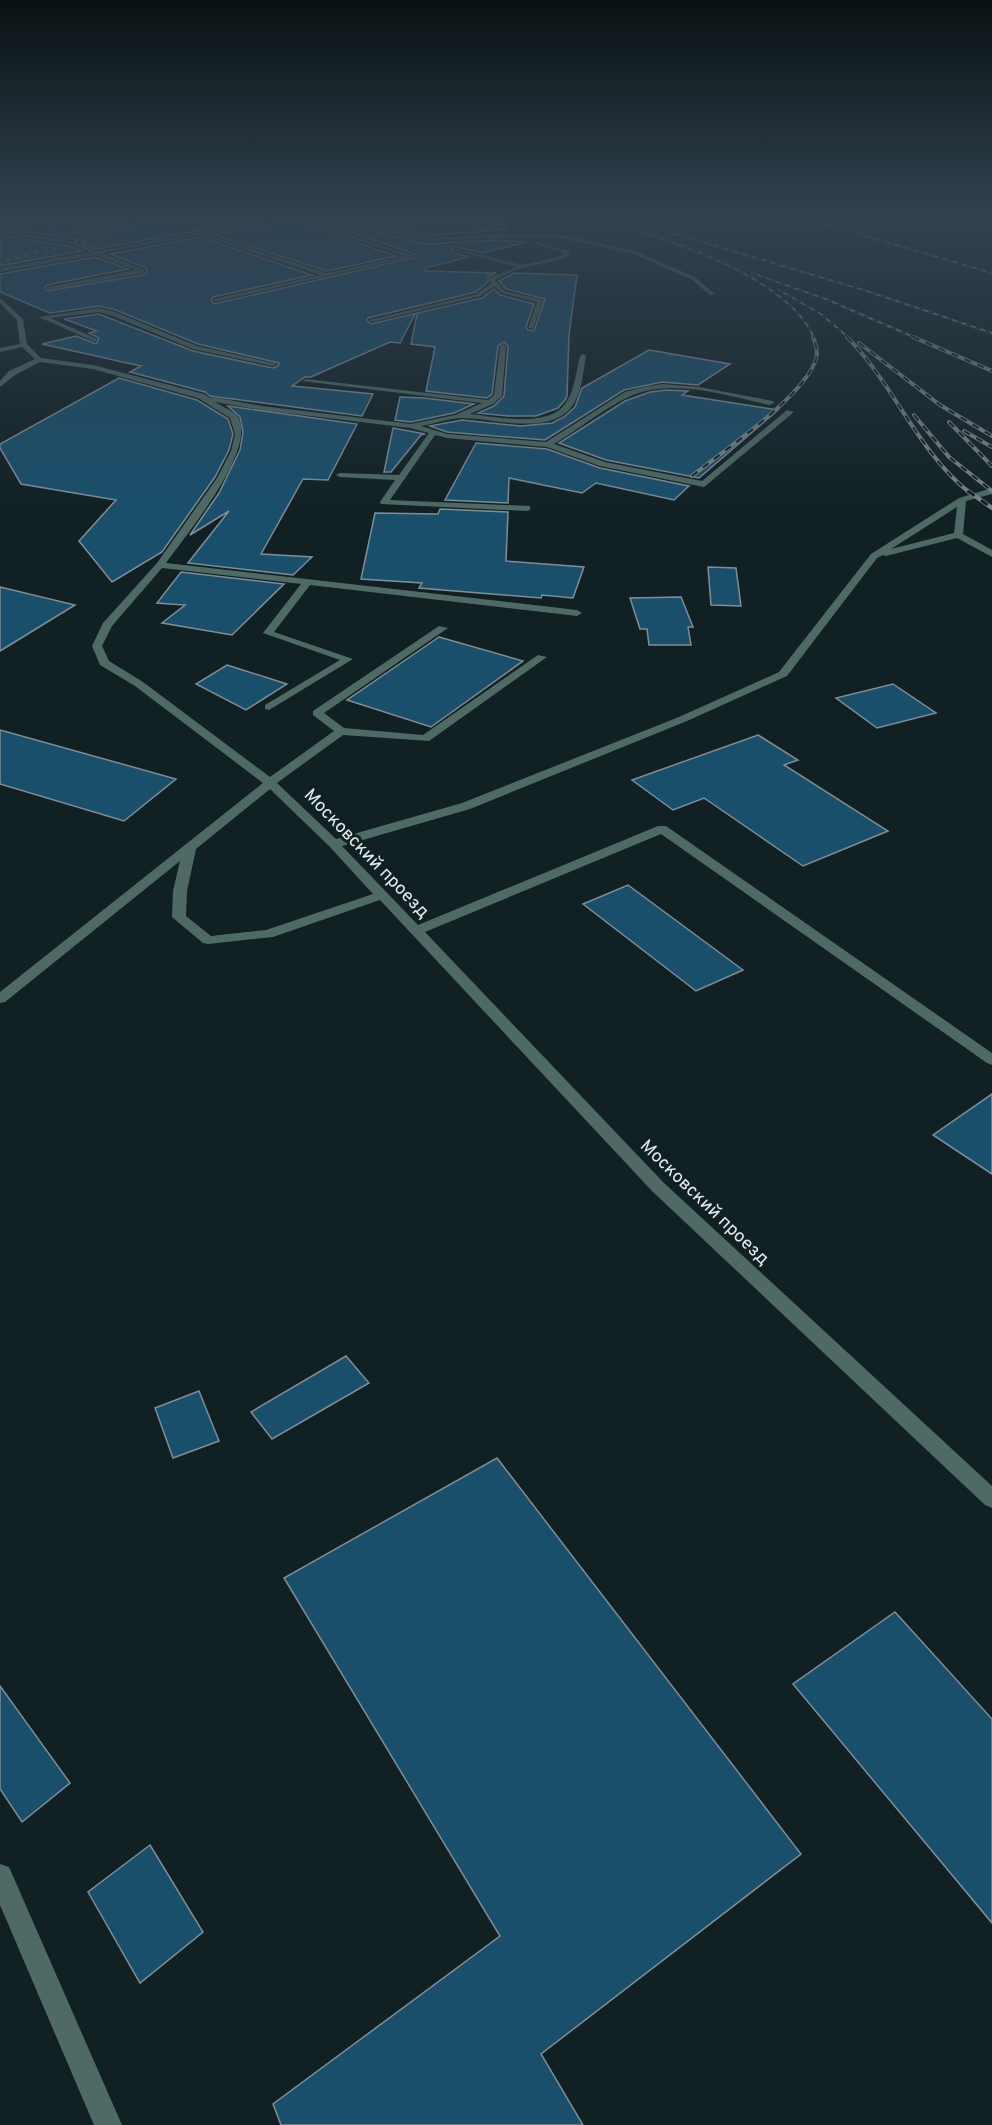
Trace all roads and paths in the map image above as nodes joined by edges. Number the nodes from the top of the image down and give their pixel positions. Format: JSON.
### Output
{"nodes":[{"id":1,"x":65,"y":314,"type":"edge"},
{"id":2,"x":116,"y":314,"type":"edge"},
{"id":3,"x":397,"y":314,"type":"edge"},
{"id":4,"x":536,"y":314,"type":"edge"},
{"id":5,"x":11,"y":315,"type":"edge"},
{"id":6,"x":42,"y":317,"type":"junction"},
{"id":7,"x":372,"y":320,"type":"dead end"},
{"id":8,"x":531,"y":328,"type":"dead end"},
{"id":9,"x":95,"y":340,"type":"dead end"},
{"id":10,"x":24,"y":345,"type":"junction"},
{"id":11,"x":502,"y":346,"type":"dead end"},
{"id":12,"x":0,"y":350,"type":"edge"},
{"id":13,"x":583,"y":356,"type":"dead end"},
{"id":14,"x":39,"y":360,"type":"junction"},
{"id":15,"x":273,"y":364,"type":"dead end"},
{"id":16,"x":306,"y":381,"type":"dead end"},
{"id":17,"x":0,"y":385,"type":"edge"},
{"id":18,"x":201,"y":396,"type":"junction"},
{"id":19,"x":490,"y":402,"type":"junction"},
{"id":20,"x":770,"y":403,"type":"dead end"},
{"id":21,"x":790,"y":412,"type":"dead end"},
{"id":22,"x":463,"y":416,"type":"junction"},
{"id":23,"x":411,"y":426,"type":"junction"},
{"id":24,"x":433,"y":433,"type":"junction"},
{"id":25,"x":548,"y":445,"type":"junction"},
{"id":26,"x":340,"y":475,"type":"dead end"},
{"id":27,"x":401,"y":478,"type":"junction"},
{"id":28,"x":992,"y":491,"type":"edge"},
{"id":29,"x":962,"y":500,"type":"junction"},
{"id":30,"x":527,"y":508,"type":"dead end"},
{"id":31,"x":958,"y":536,"type":"junction"},
{"id":32,"x":992,"y":554,"type":"edge"},
{"id":33,"x":874,"y":556,"type":"junction"},
{"id":34,"x":160,"y":565,"type":"junction"},
{"id":35,"x":308,"y":582,"type":"junction"},
{"id":36,"x":577,"y":613,"type":"dead end"},
{"id":37,"x":443,"y":628,"type":"dead end"},
{"id":38,"x":542,"y":657,"type":"dead end"},
{"id":39,"x":269,"y":707,"type":"dead end"},
{"id":40,"x":341,"y":731,"type":"junction"},
{"id":41,"x":270,"y":783,"type":"junction"},
{"id":42,"x":334,"y":844,"type":"junction"},
{"id":43,"x":190,"y":846,"type":"junction"},
{"id":44,"x":382,"y":895,"type":"junction"},
{"id":45,"x":416,"y":930,"type":"junction"},
{"id":46,"x":0,"y":999,"type":"edge"},
{"id":47,"x":992,"y":1060,"type":"edge"},
{"id":48,"x":992,"y":1499,"type":"edge"},
{"id":49,"x":0,"y":1876,"type":"edge"},
{"id":50,"x":108,"y":2125,"type":"edge"}],
"edges":[{"from":1,"to":6,"type":"street"},
{"from":2,"to":15,"type":"street"},
{"from":3,"to":7,"type":"street"},
{"from":4,"to":8,"type":"street"},
{"from":5,"to":6,"type":"street"},
{"from":5,"to":10,"type":"street"},
{"from":6,"to":9,"type":"street"},
{"from":10,"to":12,"type":"street"},
{"from":10,"to":14,"type":"street"},
{"from":11,"to":19,"type":"street"},
{"from":13,"to":22,"type":"street"},
{"from":14,"to":17,"type":"street"},
{"from":14,"to":18,"type":"street","name":"Московский проезд"},
{"from":16,"to":19,"type":"street"},
{"from":18,"to":23,"type":"street"},
{"from":18,"to":34,"type":"street","name":"Московский проезд"},
{"from":19,"to":22,"type":"street"},
{"from":20,"to":25,"type":"street"},
{"from":21,"to":25,"type":"street"},
{"from":22,"to":23,"type":"street"},
{"from":23,"to":24,"type":"street"},
{"from":24,"to":25,"type":"street"},
{"from":24,"to":27,"type":"street"},
{"from":26,"to":27,"type":"street"},
{"from":27,"to":30,"type":"street"},
{"from":28,"to":29,"type":"street"},
{"from":29,"to":31,"type":"street"},
{"from":29,"to":33,"type":"street"},
{"from":31,"to":32,"type":"street"},
{"from":31,"to":33,"type":"street"},
{"from":33,"to":42,"type":"street"},
{"from":34,"to":35,"type":"street"},
{"from":34,"to":41,"type":"street","name":"Московский проезд"},
{"from":35,"to":36,"type":"street"},
{"from":35,"to":39,"type":"street"},
{"from":37,"to":40,"type":"street"},
{"from":38,"to":40,"type":"street"},
{"from":40,"to":41,"type":"street"},
{"from":41,"to":42,"type":"street","name":"Московский проезд"},
{"from":41,"to":43,"type":"street"},
{"from":42,"to":44,"type":"street","name":"Московский проезд"},
{"from":43,"to":44,"type":"street"},
{"from":43,"to":46,"type":"street"},
{"from":44,"to":45,"type":"street","name":"Московский проезд"},
{"from":45,"to":47,"type":"street"},
{"from":45,"to":48,"type":"street","name":"Московский проезд"},
{"from":49,"to":50,"type":"street"}]}
